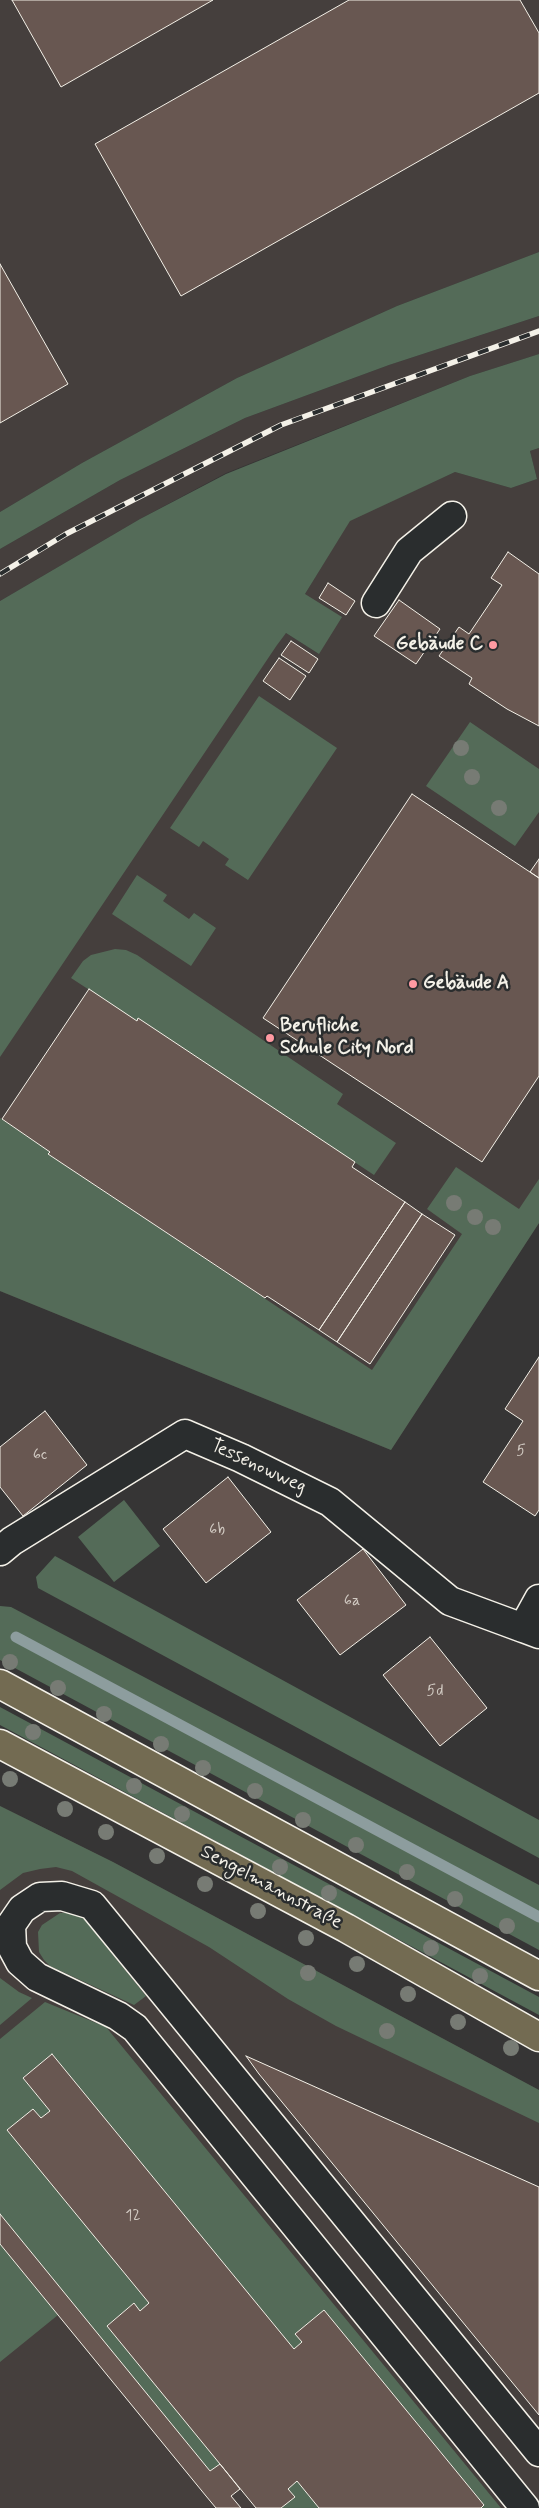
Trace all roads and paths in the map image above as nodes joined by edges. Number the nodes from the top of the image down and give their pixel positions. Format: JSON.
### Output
{"nodes":[{"id":1,"x":452,"y":516,"type":"dead end"},
{"id":2,"x":376,"y":602,"type":"dead end"},
{"id":3,"x":0,"y":1551,"type":"edge"},
{"id":4,"x":539,"y":1599,"type":"edge"},
{"id":5,"x":531,"y":1631,"type":"edge"},
{"id":6,"x":0,"y":1684,"type":"edge"},
{"id":7,"x":0,"y":1744,"type":"edge"},
{"id":8,"x":539,"y":1976,"type":"edge"},
{"id":9,"x":539,"y":2037,"type":"edge"},
{"id":10,"x":539,"y":2452,"type":"edge"},
{"id":11,"x":525,"y":2508,"type":"edge"}],
"edges":[{"from":1,"to":2,"type":"lane"},
{"from":3,"to":5,"type":"lane","name":"Tessenowweg"},
{"from":4,"to":5,"type":"lane"},
{"from":6,"to":8,"type":"main road"},
{"from":7,"to":9,"type":"main road","name":"Sengelmannstraße"},
{"from":10,"to":11,"type":"lane"}]}
